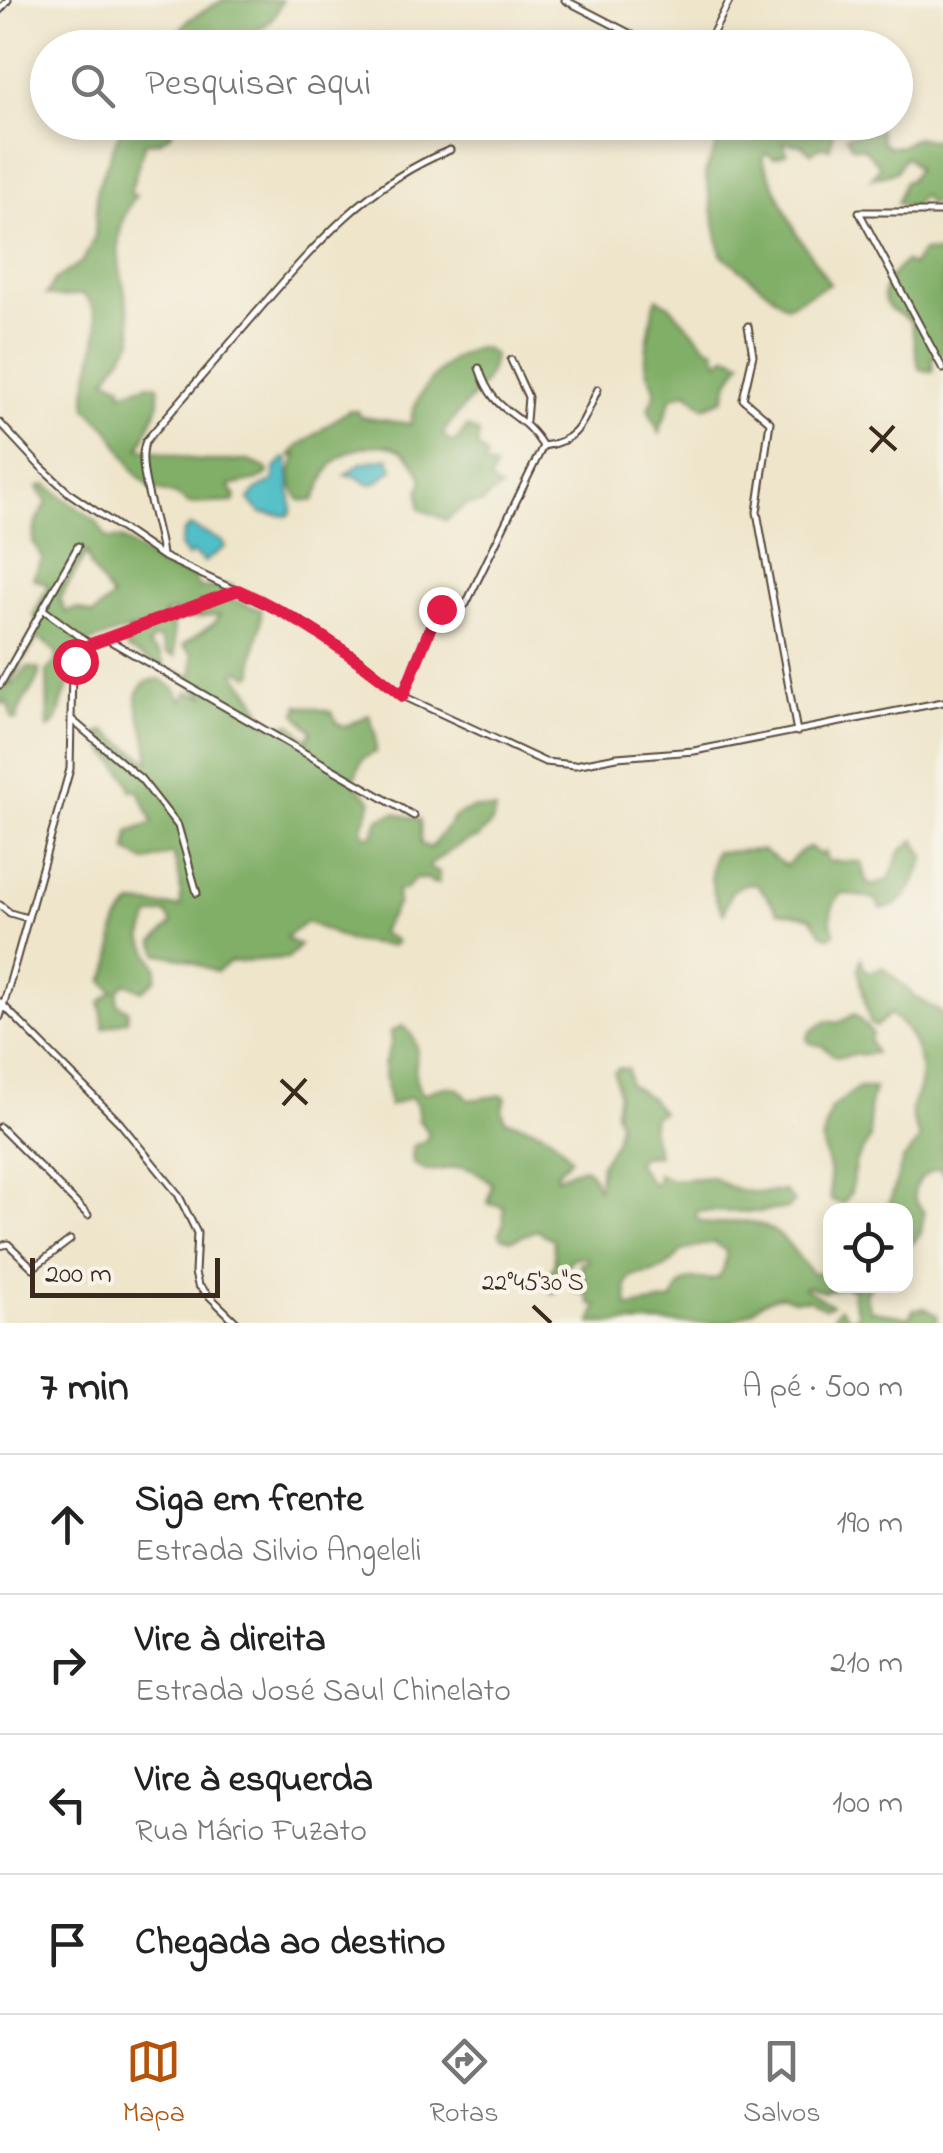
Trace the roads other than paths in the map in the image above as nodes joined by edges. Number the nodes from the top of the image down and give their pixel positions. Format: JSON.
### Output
{"nodes":[{"id":1,"x":8,"y":0,"type":"edge"},
{"id":2,"x":565,"y":0,"type":"edge"},
{"id":3,"x":730,"y":0,"type":"edge"},
{"id":4,"x":0,"y":10,"type":"edge"},
{"id":5,"x":623,"y":30,"type":"edge"},
{"id":6,"x":714,"y":30,"type":"edge"},
{"id":7,"x":450,"y":150,"type":"dead end"},
{"id":8,"x":943,"y":212,"type":"edge"},
{"id":9,"x":748,"y":326,"type":"dead end"},
{"id":10,"x":511,"y":360,"type":"dead end"},
{"id":11,"x":479,"y":368,"type":"dead end"},
{"id":12,"x":943,"y":369,"type":"edge"},
{"id":13,"x":598,"y":389,"type":"dead end"},
{"id":14,"x":0,"y":422,"type":"edge"},
{"id":15,"x":526,"y":422,"type":"junction"},
{"id":16,"x":542,"y":446,"type":"junction"},
{"id":17,"x":78,"y":546,"type":"dead end"},
{"id":18,"x":162,"y":556,"type":"junction"},
{"id":19,"x":238,"y":590,"type":"junction"},
{"id":20,"x":44,"y":610,"type":"junction"},
{"id":21,"x":107,"y":638,"type":"junction"},
{"id":22,"x":91,"y":644,"type":"junction"},
{"id":23,"x":0,"y":684,"type":"edge"},
{"id":24,"x":403,"y":696,"type":"junction"},
{"id":25,"x":943,"y":702,"type":"edge"},
{"id":26,"x":69,"y":717,"type":"junction"},
{"id":27,"x":797,"y":732,"type":"junction"},
{"id":28,"x":414,"y":816,"type":"dead end"},
{"id":29,"x":197,"y":893,"type":"dead end"},
{"id":30,"x":0,"y":906,"type":"edge"},
{"id":31,"x":28,"y":918,"type":"junction"},
{"id":32,"x":2,"y":1004,"type":"edge"},
{"id":33,"x":0,"y":1017,"type":"edge"},
{"id":34,"x":0,"y":1128,"type":"edge"},
{"id":35,"x":88,"y":1215,"type":"dead end"},
{"id":36,"x":70,"y":1240,"type":"dead end"},
{"id":37,"x":0,"y":1246,"type":"edge"},
{"id":38,"x":237,"y":1323,"type":"edge"}],
"edges":[{"from":1,"to":4,"type":"street"},
{"from":2,"to":5,"type":"street"},
{"from":3,"to":6,"type":"street"},
{"from":7,"to":18,"type":"street"},
{"from":8,"to":12,"type":"street"},
{"from":9,"to":27,"type":"street"},
{"from":10,"to":15,"type":"street"},
{"from":11,"to":15,"type":"street"},
{"from":13,"to":16,"type":"street"},
{"from":14,"to":18,"type":"street"},
{"from":15,"to":16,"type":"street"},
{"from":16,"to":24,"type":"street"},
{"from":17,"to":20,"type":"street"},
{"from":18,"to":19,"type":"street"},
{"from":19,"to":21,"type":"street"},
{"from":19,"to":24,"type":"street"},
{"from":20,"to":22,"type":"street"},
{"from":20,"to":23,"type":"street"},
{"from":21,"to":22,"type":"street"},
{"from":21,"to":28,"type":"street"},
{"from":22,"to":26,"type":"street"},
{"from":24,"to":27,"type":"street"},
{"from":25,"to":27,"type":"street"},
{"from":26,"to":29,"type":"street"},
{"from":26,"to":31,"type":"street"},
{"from":30,"to":31,"type":"street"},
{"from":31,"to":32,"type":"street"},
{"from":32,"to":33,"type":"street"},
{"from":32,"to":38,"type":"street"},
{"from":34,"to":35,"type":"street"},
{"from":36,"to":37,"type":"street"}]}
